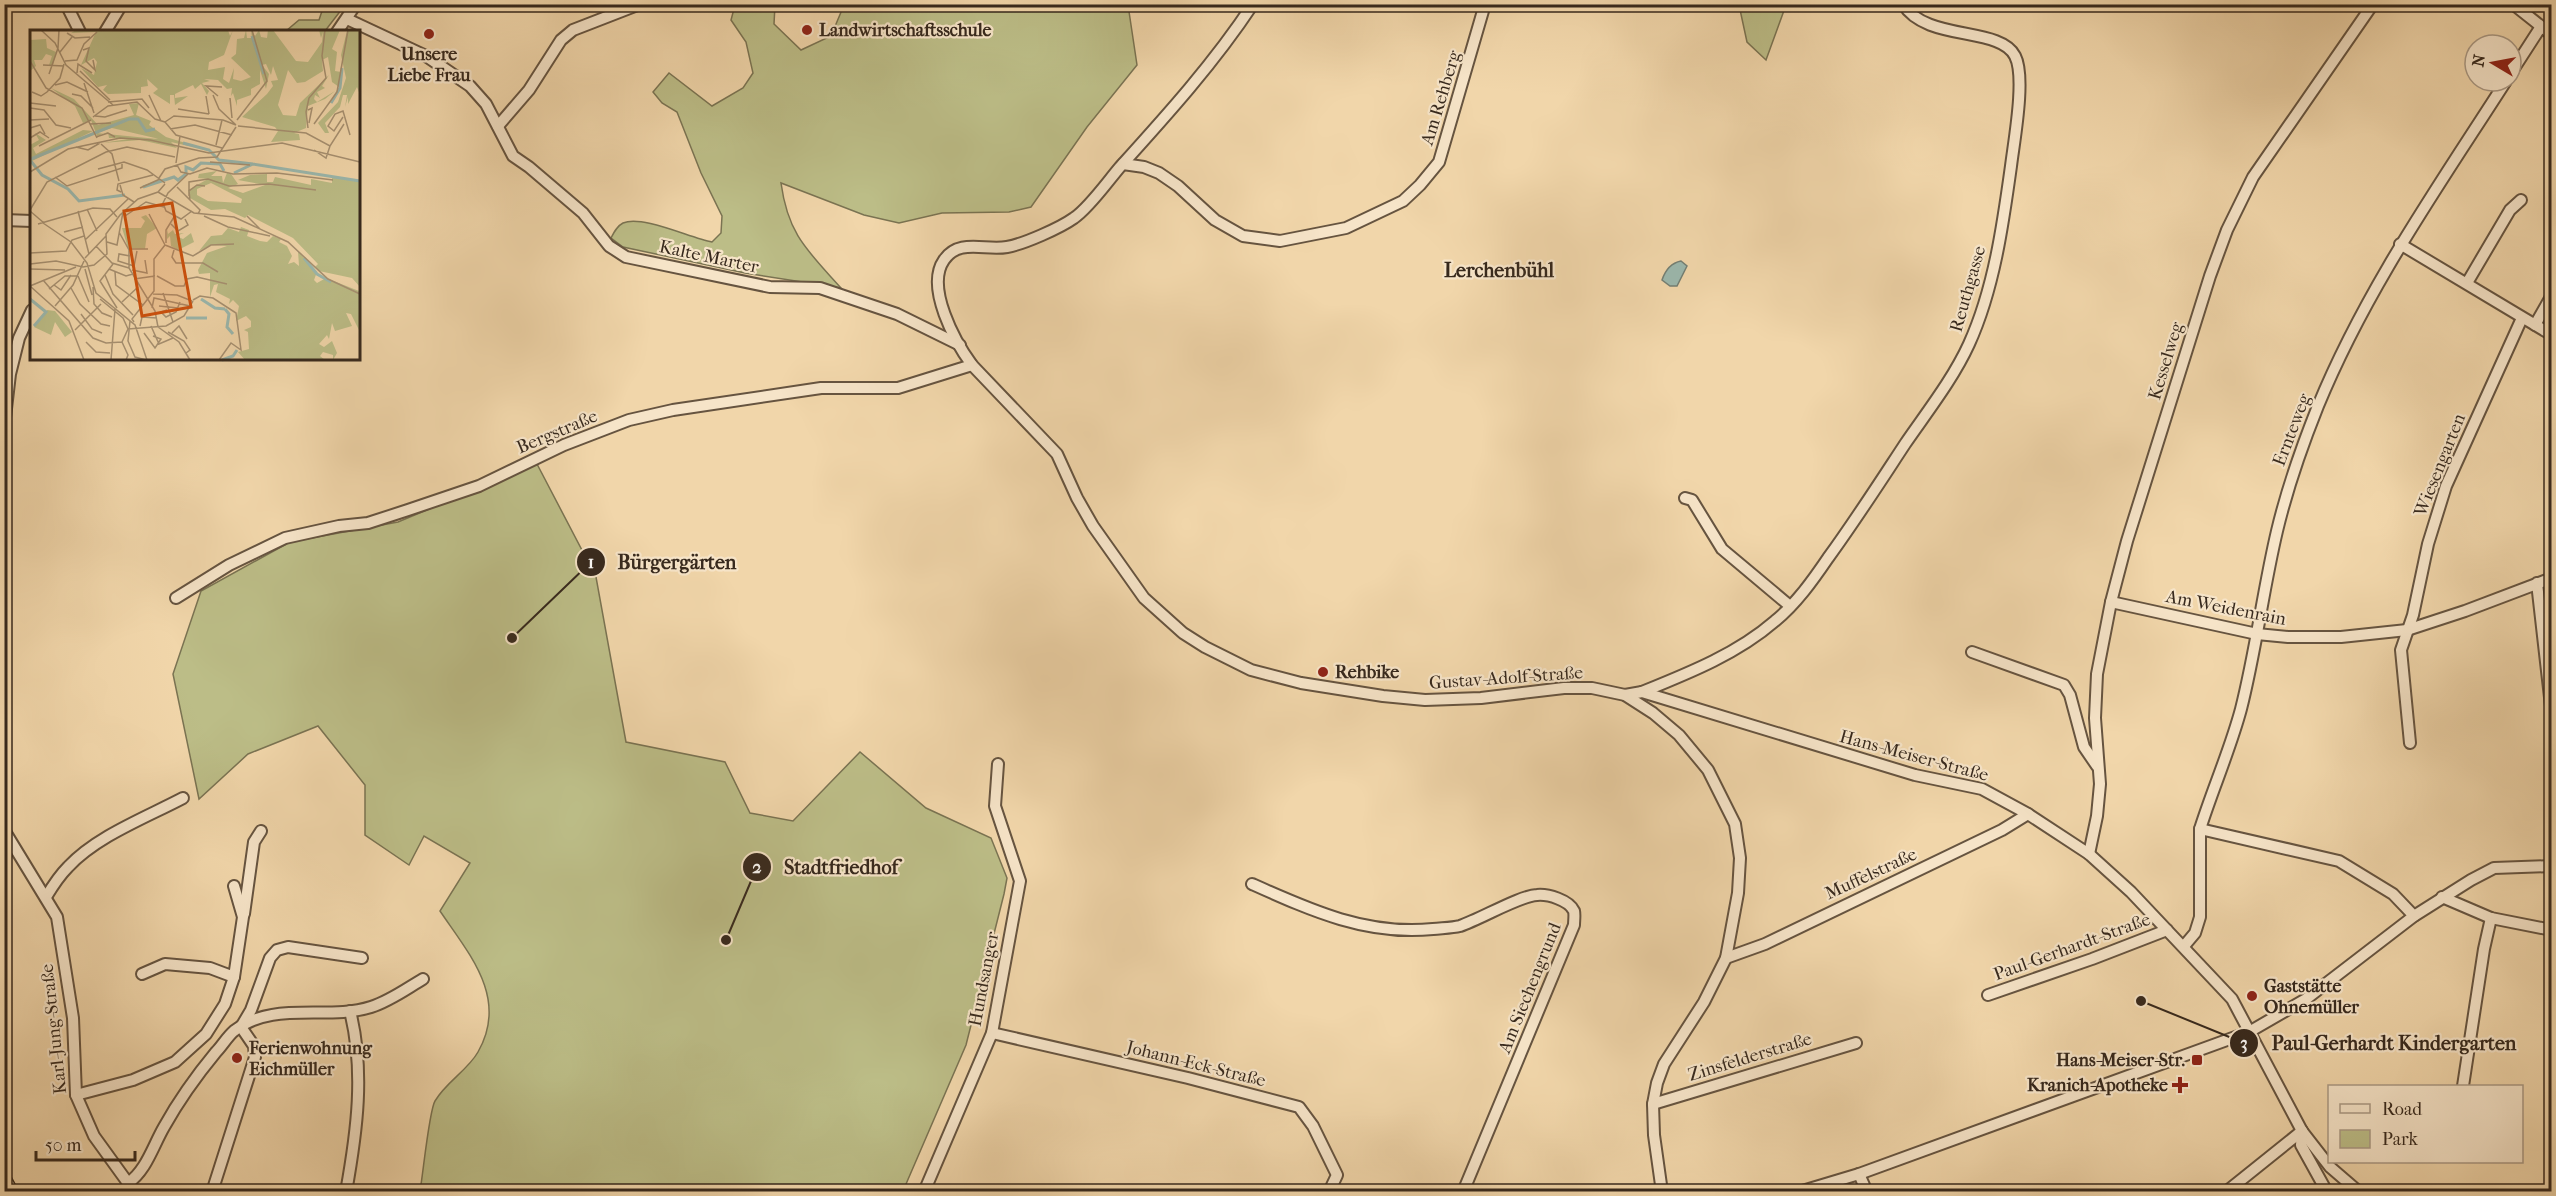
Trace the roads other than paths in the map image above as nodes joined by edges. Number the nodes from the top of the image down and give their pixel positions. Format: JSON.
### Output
{"nodes":[{"id":1,"x":66,"y":4,"type":"edge"},
{"id":2,"x":122,"y":4,"type":"edge"},
{"id":3,"x":356,"y":4,"type":"edge"},
{"id":4,"x":640,"y":4,"type":"edge"},
{"id":5,"x":1252,"y":4,"type":"edge"},
{"id":6,"x":1485,"y":4,"type":"edge"},
{"id":7,"x":1903,"y":4,"type":"edge"},
{"id":8,"x":2373,"y":4,"type":"edge"},
{"id":9,"x":2513,"y":4,"type":"edge"},
{"id":10,"x":347,"y":19,"type":"junction"},
{"id":11,"x":2540,"y":28,"type":"junction"},
{"id":12,"x":79,"y":30,"type":"edge"},
{"id":13,"x":106,"y":30,"type":"edge"},
{"id":14,"x":339,"y":30,"type":"edge"},
{"id":15,"x":2552,"y":35,"type":"edge"},
{"id":16,"x":2523,"y":54,"type":"edge"},
{"id":17,"x":2498,"y":93,"type":"edge"},
{"id":18,"x":498,"y":126,"type":"junction"},
{"id":19,"x":1123,"y":164,"type":"junction"},
{"id":20,"x":2521,"y":201,"type":"dead end"},
{"id":21,"x":4,"y":220,"type":"edge"},
{"id":22,"x":30,"y":221,"type":"edge"},
{"id":23,"x":2400,"y":244,"type":"junction"},
{"id":24,"x":2467,"y":283,"type":"junction"},
{"id":25,"x":2552,"y":295,"type":"edge"},
{"id":26,"x":30,"y":314,"type":"edge"},
{"id":27,"x":2522,"y":318,"type":"junction"},
{"id":28,"x":2535,"y":325,"type":"junction"},
{"id":29,"x":2552,"y":335,"type":"edge"},
{"id":30,"x":962,"y":349,"type":"junction"},
{"id":31,"x":972,"y":365,"type":"junction"},
{"id":32,"x":4,"y":426,"type":"edge"},
{"id":33,"x":1685,"y":498,"type":"dead end"},
{"id":34,"x":2552,"y":578,"type":"edge"},
{"id":35,"x":2537,"y":583,"type":"junction"},
{"id":36,"x":176,"y":598,"type":"dead end"},
{"id":37,"x":2111,"y":602,"type":"junction"},
{"id":38,"x":1790,"y":606,"type":"junction"},
{"id":39,"x":2407,"y":630,"type":"junction"},
{"id":40,"x":2257,"y":634,"type":"junction"},
{"id":41,"x":1972,"y":652,"type":"dead end"},
{"id":42,"x":1642,"y":692,"type":"junction"},
{"id":43,"x":1625,"y":695,"type":"junction"},
{"id":44,"x":2552,"y":715,"type":"edge"},
{"id":45,"x":2410,"y":743,"type":"dead end"},
{"id":46,"x":998,"y":764,"type":"dead end"},
{"id":47,"x":2097,"y":766,"type":"junction"},
{"id":48,"x":183,"y":798,"type":"dead end"},
{"id":49,"x":2028,"y":814,"type":"junction"},
{"id":50,"x":2200,"y":829,"type":"junction"},
{"id":51,"x":4,"y":830,"type":"edge"},
{"id":52,"x":261,"y":831,"type":"dead end"},
{"id":53,"x":2088,"y":854,"type":"junction"},
{"id":54,"x":2552,"y":866,"type":"edge"},
{"id":55,"x":1252,"y":884,"type":"dead end"},
{"id":56,"x":234,"y":886,"type":"dead end"},
{"id":57,"x":46,"y":897,"type":"junction"},
{"id":58,"x":2442,"y":897,"type":"junction"},
{"id":59,"x":2414,"y":916,"type":"junction"},
{"id":60,"x":243,"y":917,"type":"junction"},
{"id":61,"x":2491,"y":918,"type":"junction"},
{"id":62,"x":2167,"y":930,"type":"junction"},
{"id":63,"x":2552,"y":930,"type":"edge"},
{"id":64,"x":2184,"y":946,"type":"junction"},
{"id":65,"x":362,"y":958,"type":"dead end"},
{"id":66,"x":1726,"y":958,"type":"junction"},
{"id":67,"x":142,"y":974,"type":"dead end"},
{"id":68,"x":234,"y":978,"type":"junction"},
{"id":69,"x":423,"y":979,"type":"dead end"},
{"id":70,"x":1988,"y":995,"type":"dead end"},
{"id":71,"x":350,"y":1011,"type":"junction"},
{"id":72,"x":242,"y":1027,"type":"junction"},
{"id":73,"x":2249,"y":1032,"type":"junction"},
{"id":74,"x":992,"y":1033,"type":"junction"},
{"id":75,"x":1856,"y":1043,"type":"dead end"},
{"id":76,"x":2463,"y":1085,"type":"edge"},
{"id":77,"x":76,"y":1095,"type":"junction"},
{"id":78,"x":1653,"y":1104,"type":"junction"},
{"id":79,"x":2302,"y":1131,"type":"junction"},
{"id":80,"x":1859,"y":1174,"type":"junction"},
{"id":81,"x":4,"y":1181,"type":"edge"},
{"id":82,"x":127,"y":1187,"type":"edge"},
{"id":83,"x":10,"y":1191,"type":"edge"},
{"id":84,"x":212,"y":1191,"type":"edge"},
{"id":85,"x":346,"y":1191,"type":"edge"},
{"id":86,"x":924,"y":1191,"type":"edge"},
{"id":87,"x":1329,"y":1191,"type":"edge"},
{"id":88,"x":1463,"y":1191,"type":"edge"},
{"id":89,"x":1662,"y":1191,"type":"edge"},
{"id":90,"x":1799,"y":1191,"type":"edge"},
{"id":91,"x":1867,"y":1191,"type":"edge"},
{"id":92,"x":2226,"y":1191,"type":"edge"},
{"id":93,"x":2327,"y":1191,"type":"edge"},
{"id":94,"x":2359,"y":1191,"type":"edge"}],
"edges":[{"from":1,"to":12,"type":"street"},
{"from":2,"to":13,"type":"street"},
{"from":3,"to":10,"type":"street"},
{"from":4,"to":18,"type":"street"},
{"from":5,"to":19,"type":"street"},
{"from":6,"to":19,"type":"street","name":"Am Rehberg"},
{"from":7,"to":38,"type":"street","name":"Reuthgasse"},
{"from":8,"to":37,"type":"street","name":"Kesselweg"},
{"from":9,"to":11,"type":"street"},
{"from":10,"to":14,"type":"street"},
{"from":10,"to":18,"type":"street","name":"Kalte Marter"},
{"from":11,"to":15,"type":"street"},
{"from":11,"to":16,"type":"street"},
{"from":17,"to":23,"type":"street","name":"Ernteweg"},
{"from":18,"to":30,"type":"street","name":"Kalte Marter"},
{"from":19,"to":30,"type":"street"},
{"from":20,"to":24,"type":"street"},
{"from":21,"to":22,"type":"street"},
{"from":23,"to":24,"type":"street"},
{"from":23,"to":40,"type":"street","name":"Ernteweg"},
{"from":24,"to":27,"type":"street"},
{"from":25,"to":28,"type":"street"},
{"from":26,"to":32,"type":"street"},
{"from":27,"to":28,"type":"street"},
{"from":27,"to":39,"type":"street","name":"Wiesengarten"},
{"from":28,"to":29,"type":"street"},
{"from":30,"to":31,"type":"street","name":"Gustav-Adolf-Straße"},
{"from":31,"to":36,"type":"street","name":"Bergstraße"},
{"from":31,"to":43,"type":"street","name":"Gustav-Adolf-Straße"},
{"from":33,"to":38,"type":"street"},
{"from":34,"to":35,"type":"street","name":"Am Weidenrain"},
{"from":35,"to":39,"type":"street","name":"Am Weidenrain"},
{"from":35,"to":44,"type":"street"},
{"from":37,"to":40,"type":"street","name":"Am Weidenrain"},
{"from":37,"to":47,"type":"street","name":"Kesselweg"},
{"from":38,"to":42,"type":"street","name":"Reuthgasse"},
{"from":39,"to":40,"type":"street","name":"Am Weidenrain"},
{"from":39,"to":45,"type":"street"},
{"from":40,"to":50,"type":"street","name":"Ernteweg"},
{"from":41,"to":47,"type":"street","name":"Kesselweg"},
{"from":42,"to":43,"type":"street","name":"Hans-Meiser-Straße"},
{"from":42,"to":49,"type":"street","name":"Hans-Meiser-Straße"},
{"from":43,"to":66,"type":"street"},
{"from":46,"to":74,"type":"street","name":"Hundsanger"},
{"from":47,"to":53,"type":"street","name":"Kesselweg"},
{"from":48,"to":57,"type":"street"},
{"from":49,"to":53,"type":"street","name":"Hans-Meiser-Straße"},
{"from":49,"to":66,"type":"street","name":"Muffelstraße"},
{"from":50,"to":59,"type":"street"},
{"from":50,"to":64,"type":"street","name":"Ernteweg"},
{"from":51,"to":57,"type":"street","name":"Karl-Jung-Straße"},
{"from":52,"to":60,"type":"street"},
{"from":53,"to":62,"type":"street","name":"Hans-Meiser-Straße"},
{"from":54,"to":58,"type":"street"},
{"from":55,"to":88,"type":"street","name":"Am Siechengrund"},
{"from":56,"to":60,"type":"street"},
{"from":57,"to":77,"type":"street","name":"Karl-Jung-Straße"},
{"from":58,"to":59,"type":"street"},
{"from":58,"to":61,"type":"street"},
{"from":59,"to":73,"type":"street"},
{"from":60,"to":68,"type":"street"},
{"from":61,"to":63,"type":"street"},
{"from":61,"to":76,"type":"street"},
{"from":62,"to":64,"type":"street","name":"Hans-Meiser-Straße"},
{"from":62,"to":70,"type":"street","name":"Paul-Gerhardt-Straße"},
{"from":64,"to":73,"type":"street","name":"Hans-Meiser-Straße"},
{"from":65,"to":72,"type":"street"},
{"from":66,"to":78,"type":"street"},
{"from":67,"to":68,"type":"street"},
{"from":68,"to":77,"type":"street"},
{"from":69,"to":71,"type":"street"},
{"from":71,"to":72,"type":"street"},
{"from":71,"to":85,"type":"street"},
{"from":72,"to":82,"type":"street"},
{"from":72,"to":84,"type":"street"},
{"from":73,"to":79,"type":"street","name":"Hans-Meiser-Straße"},
{"from":73,"to":80,"type":"street"},
{"from":74,"to":86,"type":"street","name":"Hundsanger"},
{"from":74,"to":87,"type":"street","name":"Johann-Eck-Straße"},
{"from":75,"to":78,"type":"street","name":"Zinsfelderstraße"},
{"from":77,"to":82,"type":"street","name":"Karl-Jung-Straße"},
{"from":78,"to":89,"type":"street"},
{"from":79,"to":92,"type":"street"},
{"from":79,"to":93,"type":"street"},
{"from":79,"to":94,"type":"street"},
{"from":80,"to":90,"type":"street"},
{"from":80,"to":91,"type":"street"},
{"from":81,"to":83,"type":"street"}]}
